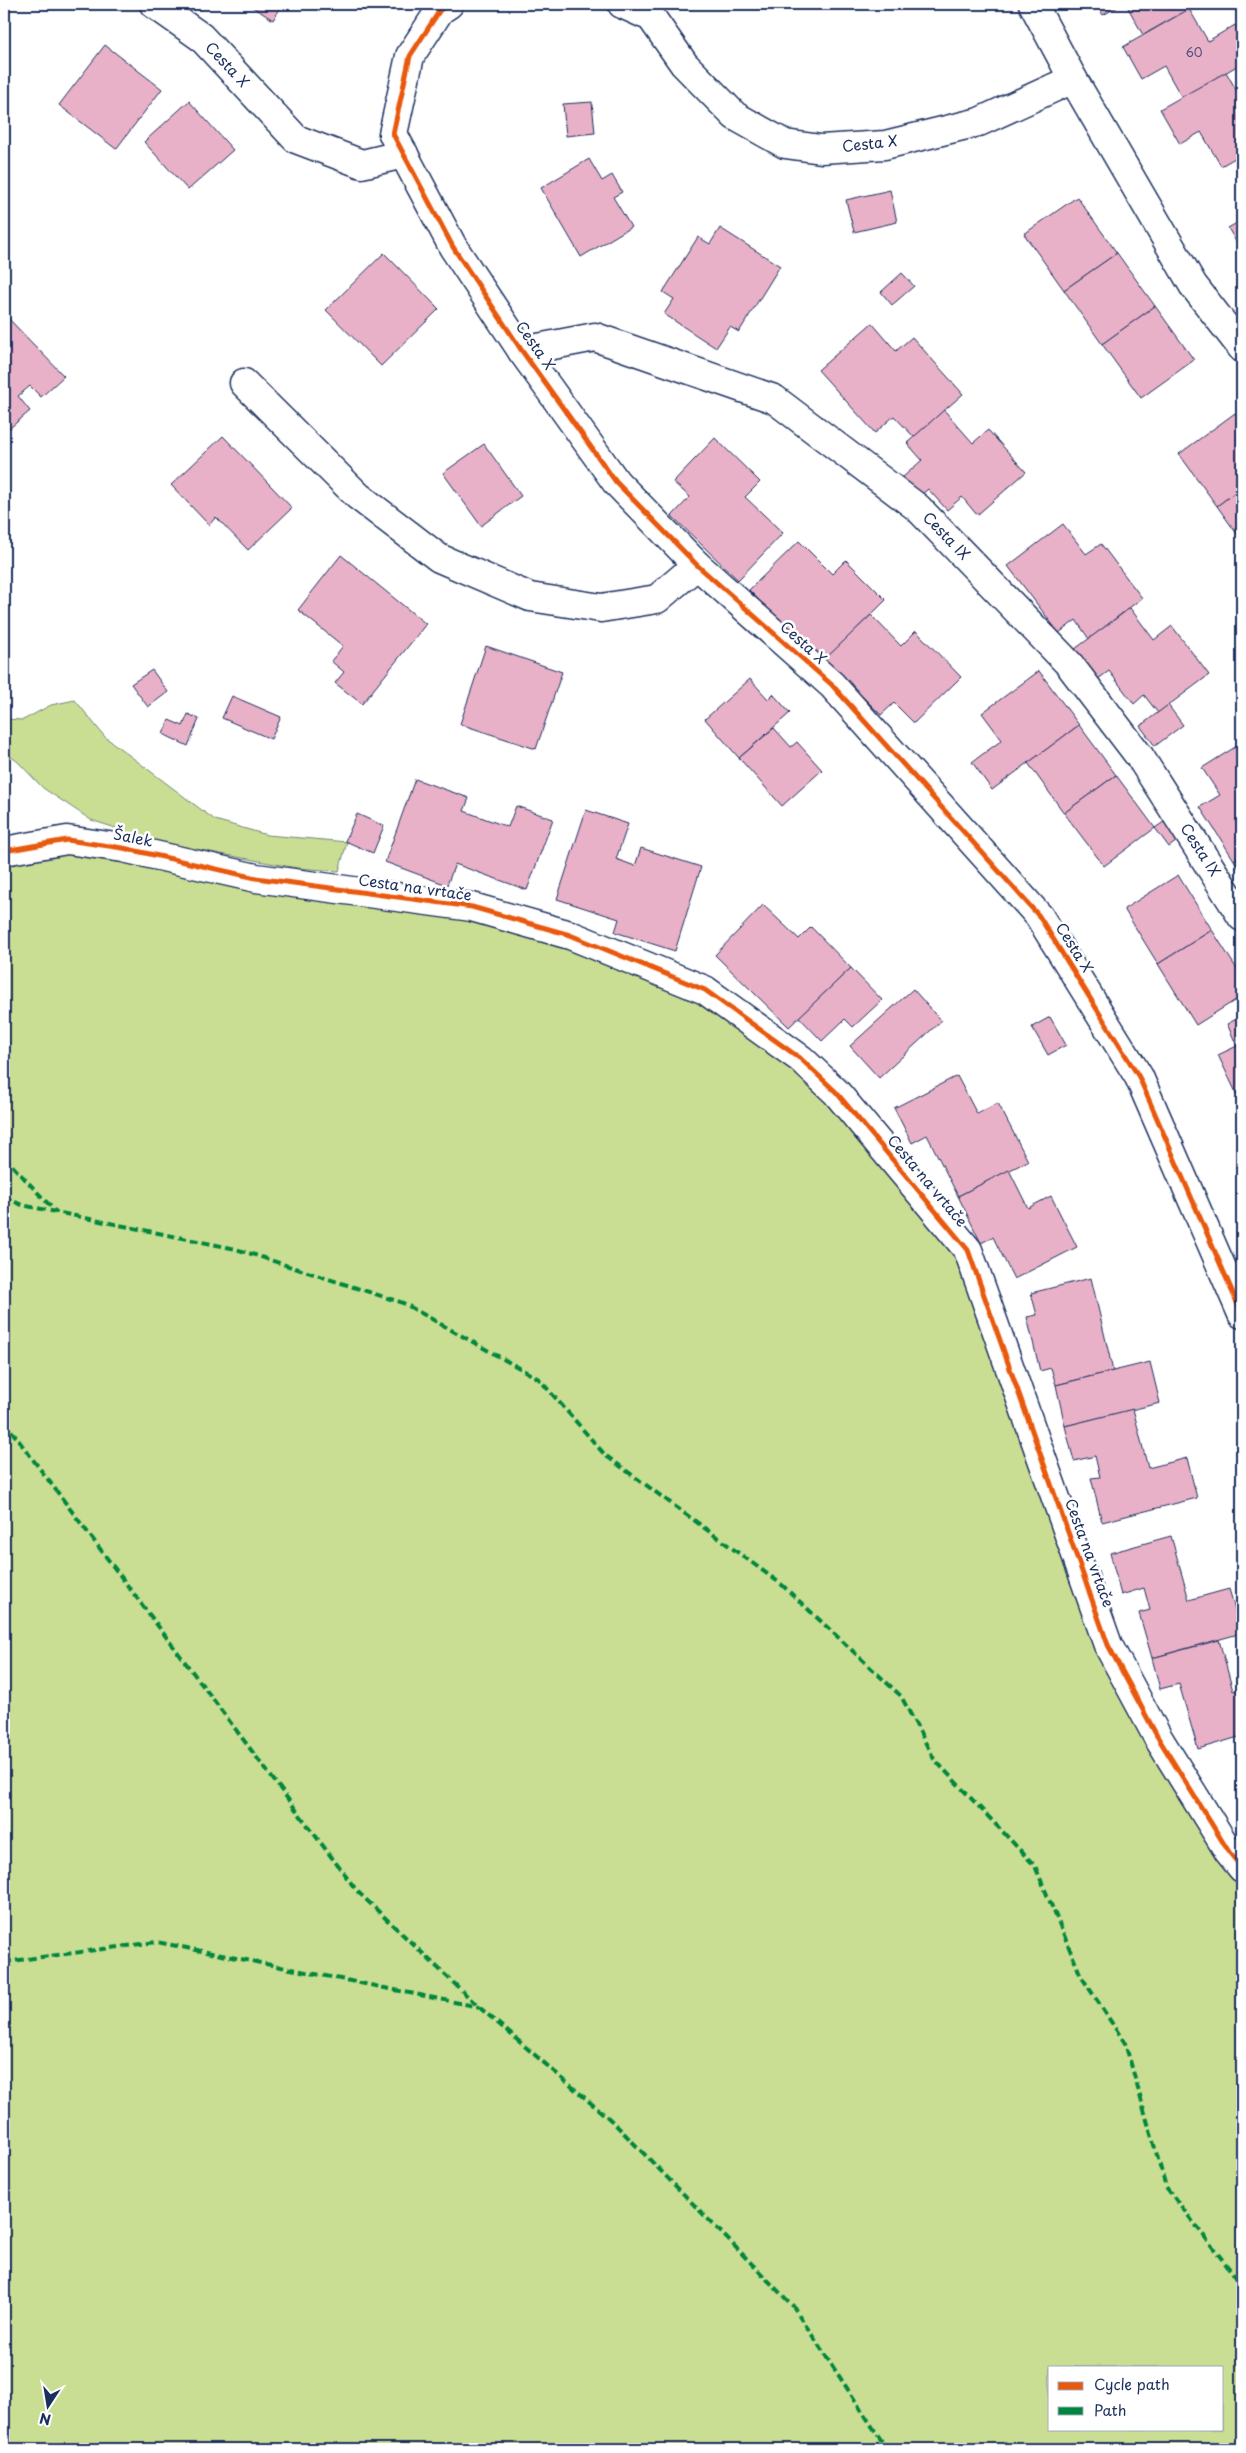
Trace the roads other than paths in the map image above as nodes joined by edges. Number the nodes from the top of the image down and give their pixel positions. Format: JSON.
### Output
{"nodes":[{"id":1,"x":154,"y":4,"type":"edge"},
{"id":2,"x":450,"y":4,"type":"edge"},
{"id":3,"x":622,"y":4,"type":"edge"},
{"id":4,"x":1033,"y":4,"type":"edge"},
{"id":5,"x":1073,"y":79,"type":"junction"},
{"id":6,"x":404,"y":154,"type":"junction"},
{"id":7,"x":1242,"y":348,"type":"edge"},
{"id":8,"x":522,"y":351,"type":"junction"},
{"id":9,"x":244,"y":383,"type":"dead end"},
{"id":10,"x":697,"y":565,"type":"junction"},
{"id":11,"x":4,"y":850,"type":"edge"},
{"id":12,"x":256,"y":878,"type":"joint"},
{"id":13,"x":1242,"y":917,"type":"edge"},
{"id":14,"x":1242,"y":1314,"type":"edge"},
{"id":15,"x":1242,"y":1868,"type":"edge"}],
"edges":[{"from":1,"to":6,"type":"street","name":"Cesta X"},
{"from":2,"to":6,"type":"street","name":"Cesta X"},
{"from":3,"to":5,"type":"street","name":"Cesta X"},
{"from":4,"to":5,"type":"street"},
{"from":5,"to":7,"type":"street"},
{"from":6,"to":8,"type":"street","name":"Cesta X"},
{"from":8,"to":10,"type":"street","name":"Cesta X"},
{"from":8,"to":13,"type":"street","name":"Cesta IX"},
{"from":9,"to":10,"type":"street"},
{"from":10,"to":14,"type":"street","name":"Cesta X"},
{"from":11,"to":12,"type":"street","name":"Šalek"},
{"from":12,"to":15,"type":"street","name":"Cesta na vrtače"}]}
